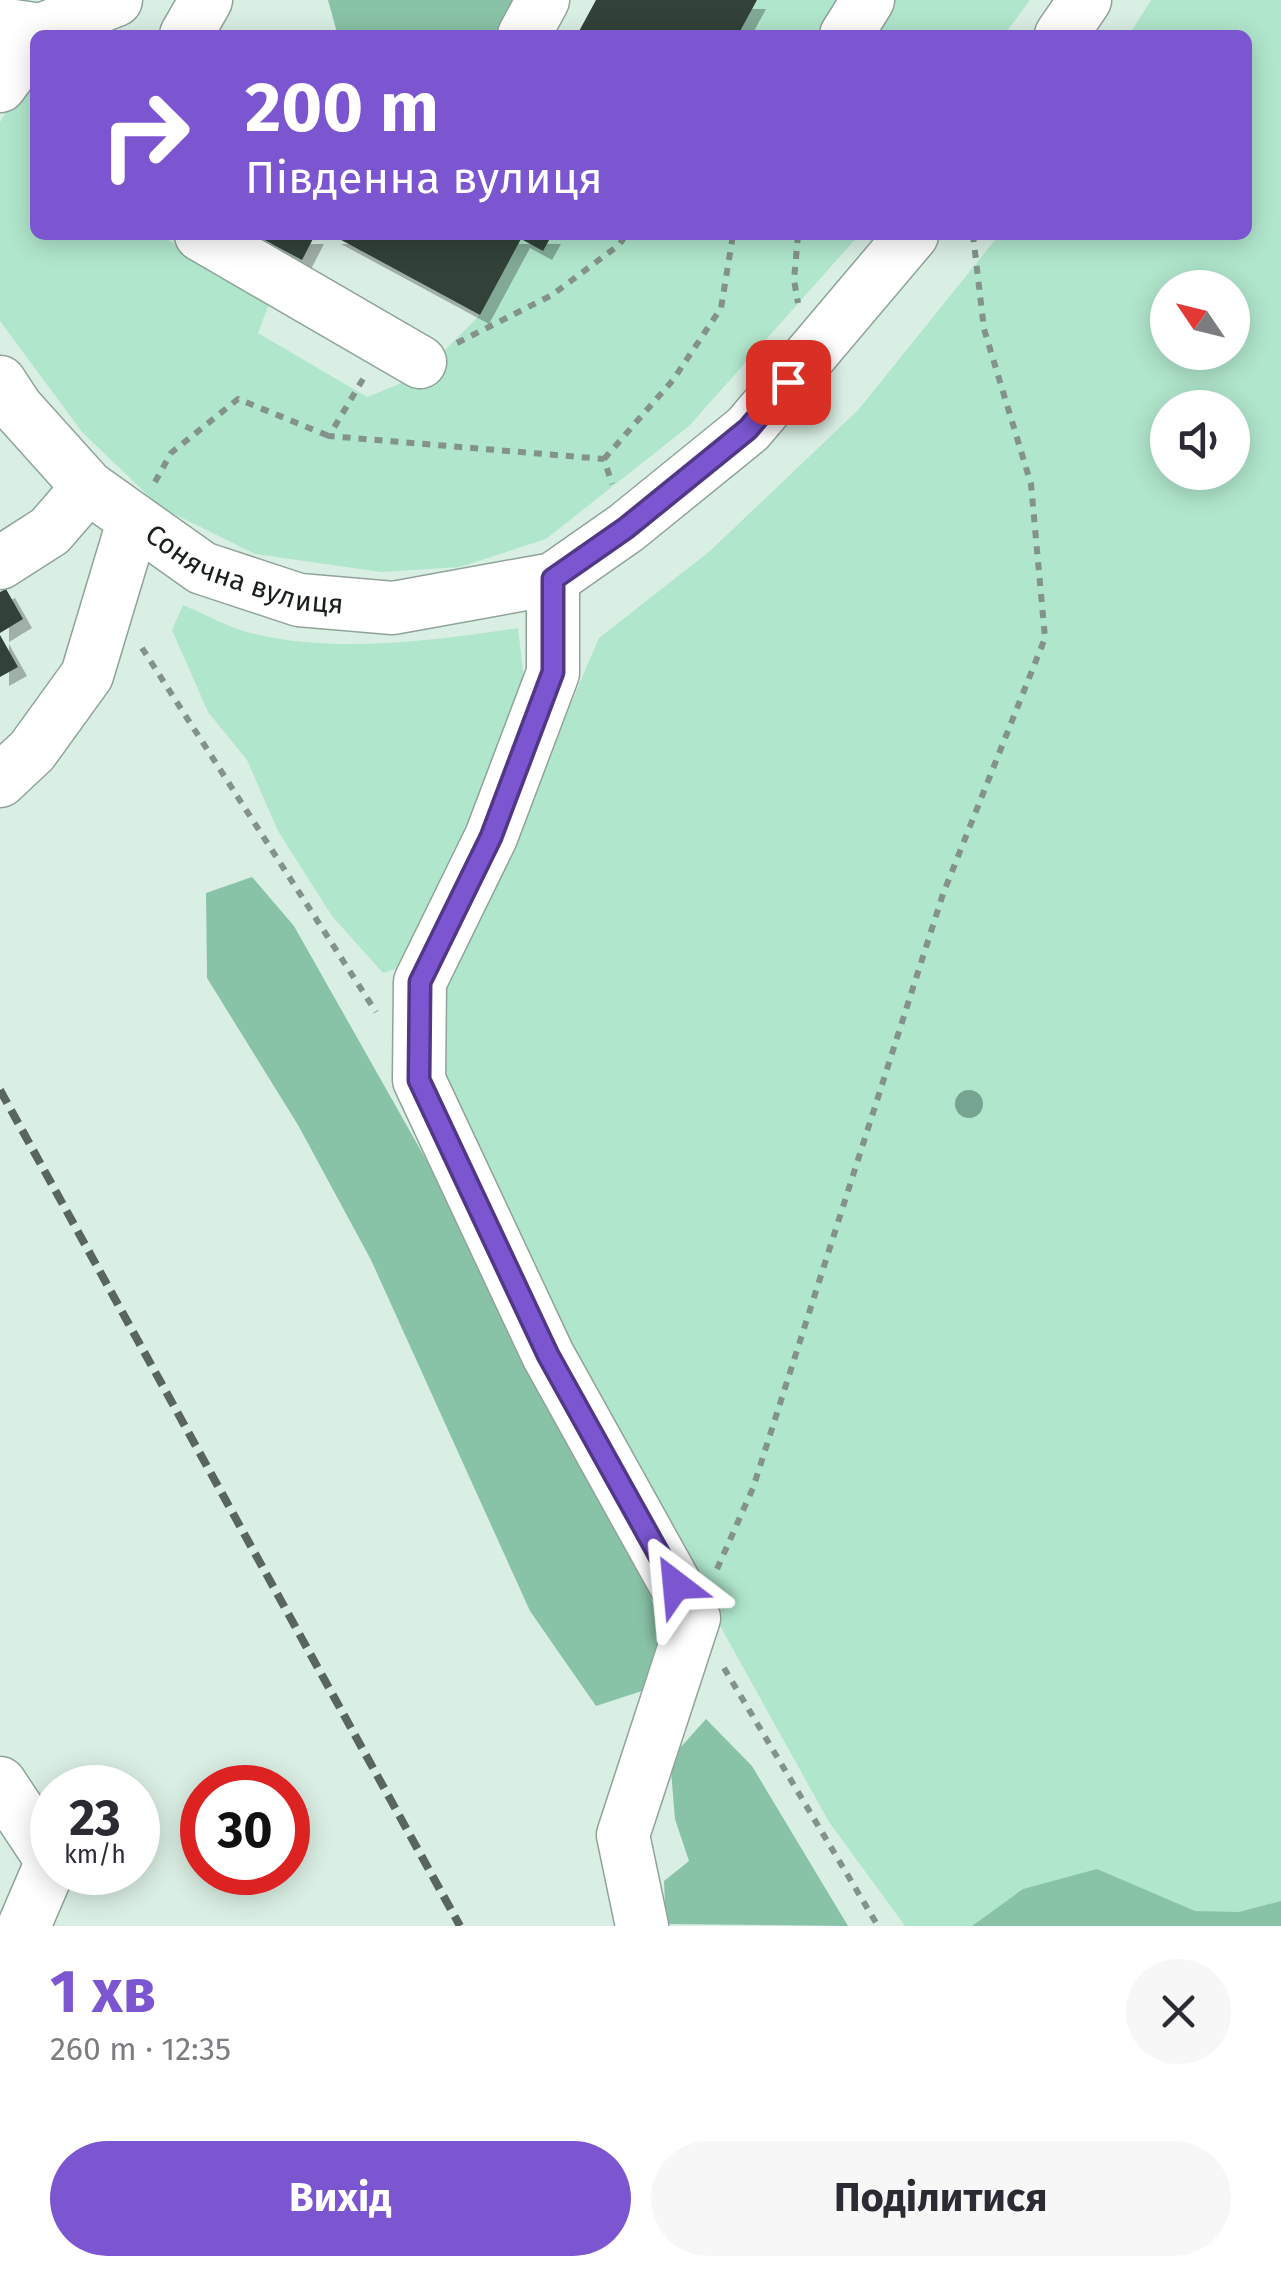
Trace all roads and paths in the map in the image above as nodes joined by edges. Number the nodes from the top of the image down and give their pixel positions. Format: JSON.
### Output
{"nodes":[{"id":1,"x":116,"y":0,"type":"edge"},
{"id":2,"x":206,"y":0,"type":"edge"},
{"id":3,"x":543,"y":0,"type":"edge"},
{"id":4,"x":868,"y":0,"type":"edge"},
{"id":5,"x":1085,"y":0,"type":"edge"},
{"id":6,"x":34,"y":30,"type":"edge"},
{"id":7,"x":189,"y":30,"type":"edge"},
{"id":8,"x":527,"y":30,"type":"edge"},
{"id":9,"x":849,"y":30,"type":"edge"},
{"id":10,"x":1064,"y":30,"type":"edge"},
{"id":11,"x":28,"y":32,"type":"edge"},
{"id":12,"x":0,"y":86,"type":"edge"},
{"id":13,"x":210,"y":240,"type":"edge"},
{"id":14,"x":622,"y":240,"type":"edge"},
{"id":15,"x":732,"y":240,"type":"edge"},
{"id":16,"x":908,"y":240,"type":"edge"},
{"id":17,"x":974,"y":240,"type":"edge"},
{"id":18,"x":402,"y":352,"type":"junction"},
{"id":19,"x":6,"y":403,"type":"edge"},
{"id":20,"x":330,"y":436,"type":"junction"},
{"id":21,"x":604,"y":459,"type":"junction"},
{"id":22,"x":88,"y":487,"type":"junction"},
{"id":23,"x":133,"y":522,"type":"junction"},
{"id":24,"x":626,"y":528,"type":"junction"},
{"id":25,"x":0,"y":563,"type":"edge"},
{"id":26,"x":553,"y":579,"type":"junction"},
{"id":27,"x":109,"y":596,"type":"junction"},
{"id":28,"x":0,"y":781,"type":"edge"},
{"id":29,"x":376,"y":1014,"type":"dead end"},
{"id":30,"x":694,"y":1618,"type":"junction"},
{"id":31,"x":0,"y":1783,"type":"edge"},
{"id":32,"x":24,"y":1926,"type":"edge"},
{"id":33,"x":642,"y":1926,"type":"edge"},
{"id":34,"x":878,"y":1926,"type":"edge"}],
"edges":[{"from":1,"to":6,"type":"street"},
{"from":2,"to":7,"type":"street"},
{"from":3,"to":8,"type":"street"},
{"from":4,"to":9,"type":"street"},
{"from":5,"to":10,"type":"street"},
{"from":11,"to":12,"type":"street"},
{"from":13,"to":18,"type":"street"},
{"from":14,"to":18,"type":"path"},
{"from":15,"to":21,"type":"path"},
{"from":16,"to":24,"type":"street"},
{"from":17,"to":30,"type":"path"},
{"from":18,"to":20,"type":"path"},
{"from":19,"to":22,"type":"street","name":"Сонячна вулиця"},
{"from":20,"to":21,"type":"path"},
{"from":20,"to":23,"type":"path"},
{"from":21,"to":24,"type":"path"},
{"from":22,"to":23,"type":"street","name":"Сонячна вулиця"},
{"from":22,"to":25,"type":"street"},
{"from":23,"to":26,"type":"street","name":"Сонячна вулиця"},
{"from":23,"to":27,"type":"street"},
{"from":24,"to":26,"type":"street"},
{"from":26,"to":30,"type":"street"},
{"from":27,"to":28,"type":"street"},
{"from":27,"to":29,"type":"path"},
{"from":30,"to":33,"type":"street"},
{"from":30,"to":34,"type":"path"},
{"from":31,"to":32,"type":"street"}]}
